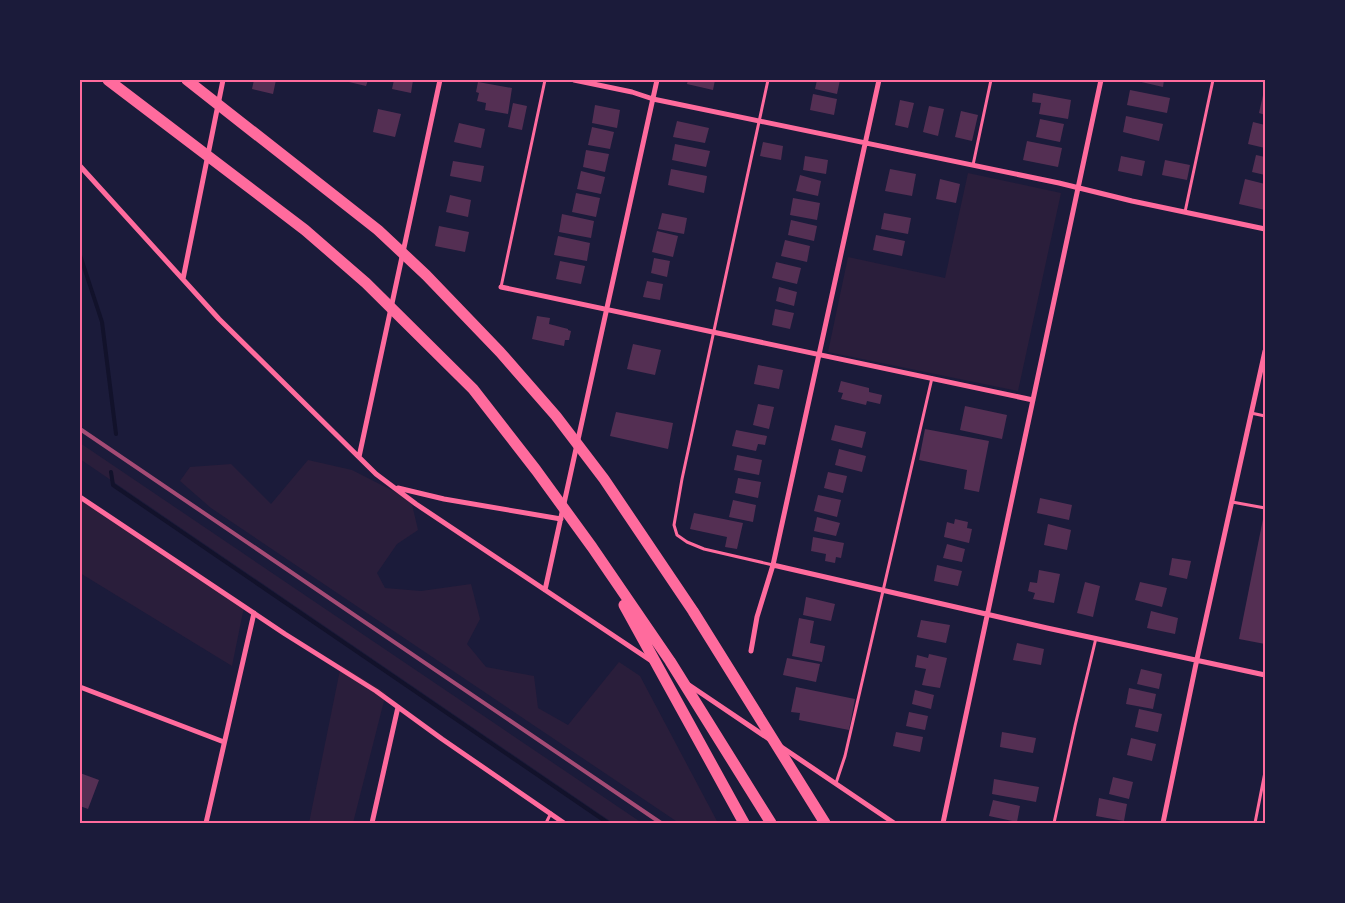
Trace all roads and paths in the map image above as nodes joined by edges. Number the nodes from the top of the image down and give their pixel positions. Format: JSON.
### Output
{"nodes":[{"id":1,"x":108,"y":80,"type":"edge"},
{"id":2,"x":187,"y":80,"type":"edge"},
{"id":3,"x":223,"y":80,"type":"edge"},
{"id":4,"x":440,"y":80,"type":"edge"},
{"id":5,"x":544,"y":80,"type":"edge"},
{"id":6,"x":574,"y":80,"type":"edge"},
{"id":7,"x":657,"y":80,"type":"edge"},
{"id":8,"x":768,"y":80,"type":"edge"},
{"id":9,"x":878,"y":80,"type":"edge"},
{"id":10,"x":991,"y":80,"type":"edge"},
{"id":11,"x":1101,"y":80,"type":"edge"},
{"id":12,"x":1213,"y":80,"type":"edge"},
{"id":13,"x":653,"y":99,"type":"junction"},
{"id":14,"x":759,"y":120,"type":"junction"},
{"id":15,"x":865,"y":142,"type":"junction"},
{"id":16,"x":973,"y":165,"type":"junction"},
{"id":17,"x":80,"y":166,"type":"edge"},
{"id":18,"x":1078,"y":188,"type":"junction"},
{"id":19,"x":1185,"y":212,"type":"junction"},
{"id":20,"x":1265,"y":229,"type":"edge"},
{"id":21,"x":183,"y":279,"type":"junction"},
{"id":22,"x":501,"y":287,"type":"joint"},
{"id":23,"x":607,"y":310,"type":"junction"},
{"id":24,"x":714,"y":333,"type":"junction"},
{"id":25,"x":1265,"y":351,"type":"edge"},
{"id":26,"x":818,"y":355,"type":"junction"},
{"id":27,"x":932,"y":378,"type":"junction"},
{"id":28,"x":1033,"y":400,"type":"junction"},
{"id":29,"x":1251,"y":413,"type":"junction"},
{"id":30,"x":1265,"y":416,"type":"edge"},
{"id":31,"x":359,"y":457,"type":"junction"},
{"id":32,"x":395,"y":488,"type":"junction"},
{"id":33,"x":80,"y":497,"type":"edge"},
{"id":34,"x":1232,"y":502,"type":"junction"},
{"id":35,"x":1265,"y":508,"type":"edge"},
{"id":36,"x":561,"y":520,"type":"junction"},
{"id":37,"x":592,"y":547,"type":"junction"},
{"id":38,"x":772,"y":565,"type":"junction"},
{"id":39,"x":545,"y":590,"type":"junction"},
{"id":40,"x":883,"y":590,"type":"junction"},
{"id":41,"x":254,"y":613,"type":"junction"},
{"id":42,"x":987,"y":613,"type":"junction"},
{"id":43,"x":1096,"y":638,"type":"junction"},
{"id":44,"x":751,"y":651,"type":"dead end"},
{"id":45,"x":1197,"y":660,"type":"junction"},
{"id":46,"x":1265,"y":675,"type":"edge"},
{"id":47,"x":80,"y":687,"type":"edge"},
{"id":48,"x":398,"y":706,"type":"junction"},
{"id":49,"x":224,"y":742,"type":"junction"},
{"id":50,"x":1265,"y":772,"type":"edge"},
{"id":51,"x":836,"y":783,"type":"junction"},
{"id":52,"x":551,"y":813,"type":"junction"},
{"id":53,"x":206,"y":823,"type":"edge"},
{"id":54,"x":372,"y":823,"type":"edge"},
{"id":55,"x":546,"y":823,"type":"edge"},
{"id":56,"x":564,"y":823,"type":"edge"},
{"id":57,"x":744,"y":823,"type":"edge"},
{"id":58,"x":771,"y":823,"type":"edge"},
{"id":59,"x":825,"y":823,"type":"edge"},
{"id":60,"x":894,"y":823,"type":"edge"},
{"id":61,"x":943,"y":823,"type":"edge"},
{"id":62,"x":1054,"y":823,"type":"edge"},
{"id":63,"x":1163,"y":823,"type":"edge"},
{"id":64,"x":1255,"y":823,"type":"edge"}],
"edges":[{"from":1,"to":37,"type":"highway"},
{"from":2,"to":59,"type":"highway"},
{"from":3,"to":21,"type":"street"},
{"from":4,"to":31,"type":"street"},
{"from":5,"to":22,"type":"lane"},
{"from":6,"to":13,"type":"street"},
{"from":7,"to":13,"type":"street"},
{"from":8,"to":14,"type":"lane"},
{"from":9,"to":15,"type":"street"},
{"from":10,"to":16,"type":"lane"},
{"from":11,"to":18,"type":"street"},
{"from":12,"to":19,"type":"lane"},
{"from":13,"to":14,"type":"street"},
{"from":13,"to":23,"type":"street"},
{"from":14,"to":15,"type":"street"},
{"from":14,"to":24,"type":"lane"},
{"from":15,"to":16,"type":"street"},
{"from":15,"to":26,"type":"street"},
{"from":16,"to":18,"type":"street"},
{"from":17,"to":21,"type":"street"},
{"from":18,"to":19,"type":"street"},
{"from":18,"to":28,"type":"street"},
{"from":19,"to":20,"type":"street"},
{"from":21,"to":31,"type":"street"},
{"from":22,"to":23,"type":"street"},
{"from":23,"to":24,"type":"street"},
{"from":23,"to":36,"type":"street"},
{"from":24,"to":26,"type":"street"},
{"from":24,"to":38,"type":"lane"},
{"from":25,"to":29,"type":"street"},
{"from":26,"to":27,"type":"street"},
{"from":26,"to":38,"type":"street"},
{"from":27,"to":28,"type":"street"},
{"from":27,"to":40,"type":"lane"},
{"from":28,"to":42,"type":"street"},
{"from":29,"to":30,"type":"lane"},
{"from":29,"to":34,"type":"street"},
{"from":31,"to":32,"type":"street"},
{"from":32,"to":36,"type":"street"},
{"from":32,"to":39,"type":"street"},
{"from":33,"to":41,"type":"street"},
{"from":34,"to":35,"type":"lane"},
{"from":34,"to":45,"type":"street"},
{"from":36,"to":39,"type":"street"},
{"from":37,"to":57,"type":"highway"},
{"from":37,"to":58,"type":"highway"},
{"from":38,"to":40,"type":"street"},
{"from":38,"to":44,"type":"street"},
{"from":39,"to":51,"type":"street"},
{"from":40,"to":42,"type":"street"},
{"from":40,"to":51,"type":"lane"},
{"from":41,"to":48,"type":"street"},
{"from":41,"to":49,"type":"street"},
{"from":42,"to":43,"type":"street"},
{"from":42,"to":61,"type":"street"},
{"from":43,"to":45,"type":"street"},
{"from":43,"to":62,"type":"lane"},
{"from":45,"to":46,"type":"street"},
{"from":45,"to":63,"type":"street"},
{"from":47,"to":49,"type":"street"},
{"from":48,"to":52,"type":"street"},
{"from":48,"to":54,"type":"street"},
{"from":49,"to":53,"type":"street"},
{"from":50,"to":64,"type":"lane"},
{"from":51,"to":60,"type":"street"},
{"from":52,"to":55,"type":"lane"},
{"from":52,"to":56,"type":"street"}]}
